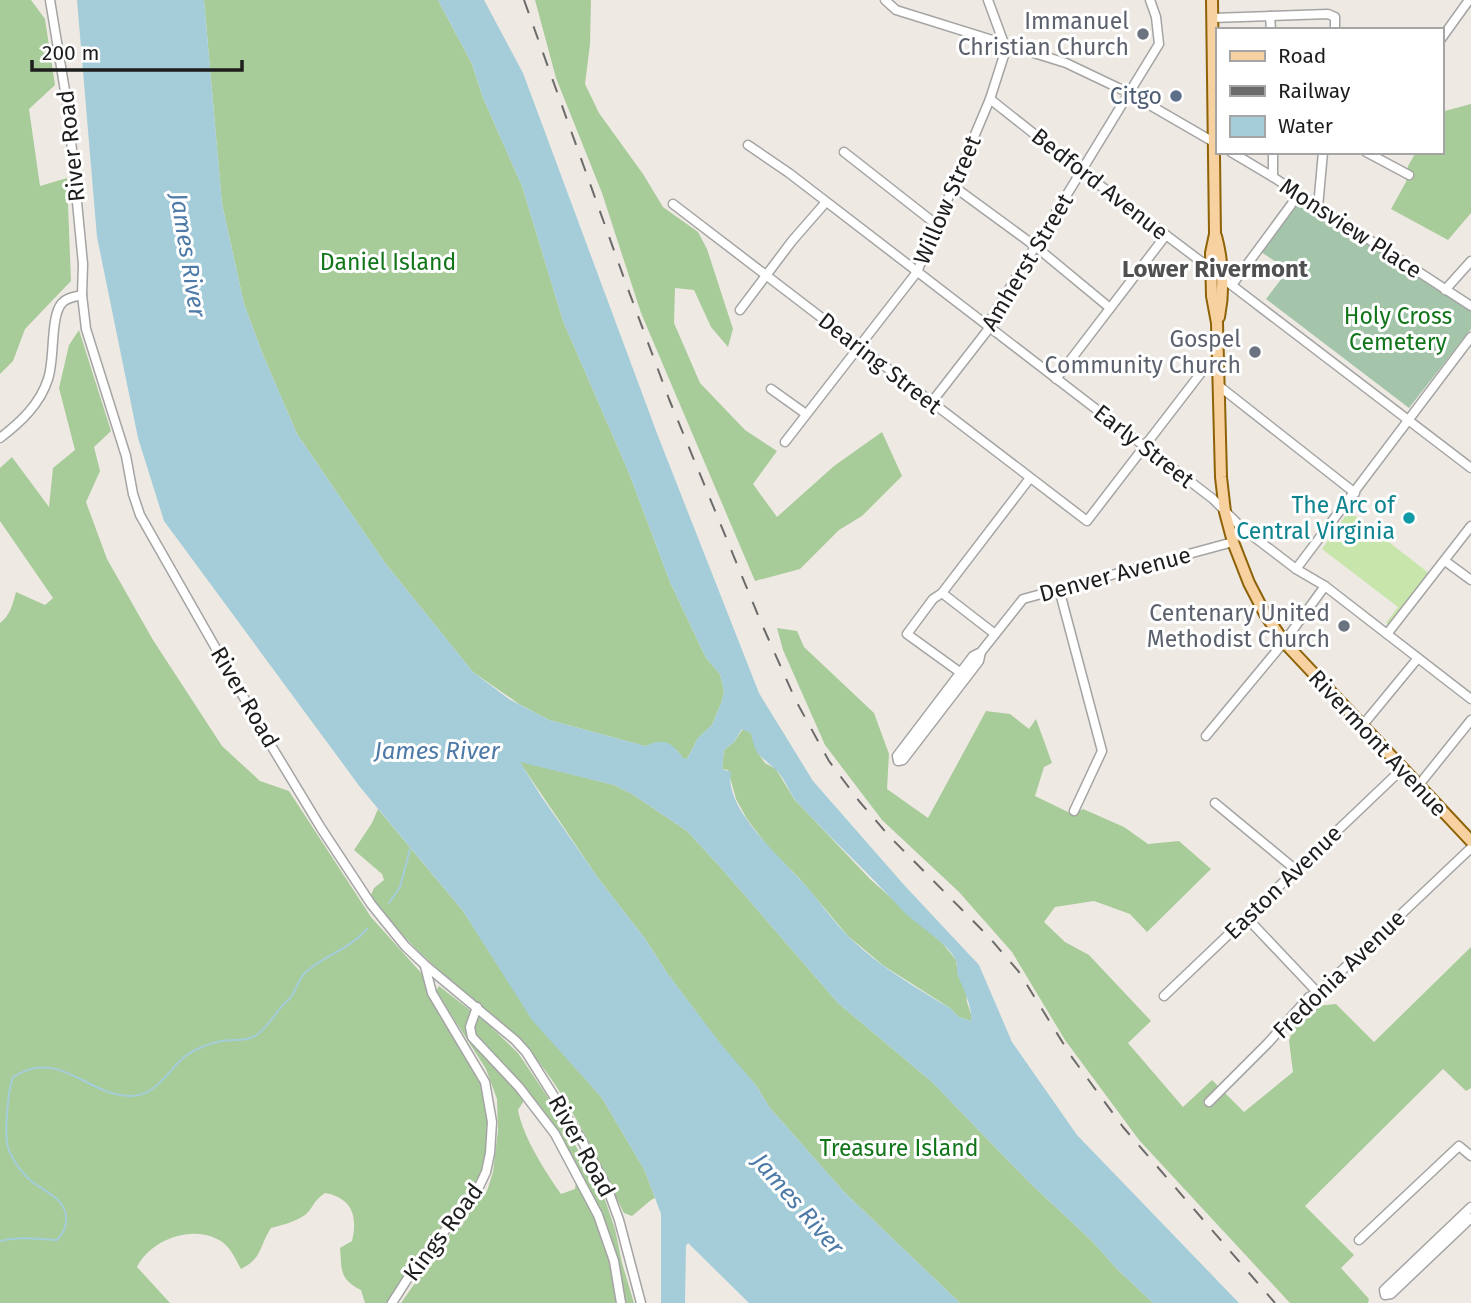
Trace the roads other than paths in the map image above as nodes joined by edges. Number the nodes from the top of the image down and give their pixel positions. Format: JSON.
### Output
{"nodes":[{"id":1,"x":50,"y":0,"type":"edge"},
{"id":2,"x":885,"y":0,"type":"edge"},
{"id":3,"x":988,"y":0,"type":"edge"},
{"id":4,"x":1150,"y":0,"type":"edge"},
{"id":5,"x":1212,"y":0,"type":"edge"},
{"id":6,"x":1469,"y":0,"type":"edge"},
{"id":7,"x":1270,"y":16,"type":"junction"},
{"id":8,"x":1212,"y":18,"type":"junction"},
{"id":9,"x":1271,"y":28,"type":"edge"},
{"id":10,"x":1335,"y":28,"type":"edge"},
{"id":11,"x":1443,"y":36,"type":"edge"},
{"id":12,"x":1006,"y":44,"type":"junction"},
{"id":13,"x":1129,"y":93,"type":"junction"},
{"id":14,"x":990,"y":99,"type":"junction"},
{"id":15,"x":1215,"y":143,"type":"edge"},
{"id":16,"x":748,"y":145,"type":"dead end"},
{"id":17,"x":844,"y":152,"type":"dead end"},
{"id":18,"x":1234,"y":154,"type":"edge"},
{"id":19,"x":1273,"y":154,"type":"edge"},
{"id":20,"x":1324,"y":154,"type":"edge"},
{"id":21,"x":1370,"y":154,"type":"edge"},
{"id":22,"x":1081,"y":171,"type":"junction"},
{"id":23,"x":1409,"y":175,"type":"dead end"},
{"id":24,"x":1273,"y":177,"type":"junction"},
{"id":25,"x":953,"y":186,"type":"junction"},
{"id":26,"x":1299,"y":194,"type":"junction"},
{"id":27,"x":826,"y":202,"type":"junction"},
{"id":28,"x":673,"y":204,"type":"dead end"},
{"id":29,"x":1318,"y":207,"type":"junction"},
{"id":30,"x":937,"y":225,"type":"junction"},
{"id":31,"x":1215,"y":234,"type":"junction"},
{"id":32,"x":1166,"y":235,"type":"junction"},
{"id":33,"x":1035,"y":246,"type":"junction"},
{"id":34,"x":1471,"y":261,"type":"edge"},
{"id":35,"x":1211,"y":269,"type":"junction"},
{"id":36,"x":917,"y":272,"type":"junction"},
{"id":37,"x":766,"y":275,"type":"junction"},
{"id":38,"x":1221,"y":277,"type":"junction"},
{"id":39,"x":1231,"y":285,"type":"junction"},
{"id":40,"x":1445,"y":290,"type":"junction"},
{"id":41,"x":82,"y":295,"type":"junction"},
{"id":42,"x":1471,"y":306,"type":"edge"},
{"id":43,"x":1110,"y":309,"type":"junction"},
{"id":44,"x":740,"y":310,"type":"dead end"},
{"id":45,"x":1218,"y":319,"type":"junction"},
{"id":46,"x":988,"y":326,"type":"junction"},
{"id":47,"x":1471,"y":337,"type":"edge"},
{"id":48,"x":858,"y":346,"type":"junction"},
{"id":49,"x":1218,"y":365,"type":"junction"},
{"id":50,"x":1056,"y":379,"type":"junction"},
{"id":51,"x":1219,"y":386,"type":"junction"},
{"id":52,"x":771,"y":389,"type":"dead end"},
{"id":53,"x":931,"y":403,"type":"junction"},
{"id":54,"x":806,"y":414,"type":"junction"},
{"id":55,"x":1408,"y":420,"type":"junction"},
{"id":56,"x":0,"y":438,"type":"edge"},
{"id":57,"x":785,"y":442,"type":"dead end"},
{"id":58,"x":1144,"y":447,"type":"junction"},
{"id":59,"x":1471,"y":468,"type":"edge"},
{"id":60,"x":1030,"y":478,"type":"junction"},
{"id":61,"x":1355,"y":493,"type":"junction"},
{"id":62,"x":1225,"y":512,"type":"junction"},
{"id":63,"x":1471,"y":526,"type":"edge"},
{"id":64,"x":1233,"y":542,"type":"junction"},
{"id":65,"x":1445,"y":561,"type":"junction"},
{"id":66,"x":1296,"y":569,"type":"junction"},
{"id":67,"x":1471,"y":580,"type":"edge"},
{"id":68,"x":1325,"y":586,"type":"junction"},
{"id":69,"x":1059,"y":589,"type":"junction"},
{"id":70,"x":942,"y":593,"type":"junction"},
{"id":71,"x":995,"y":634,"type":"junction"},
{"id":72,"x":1387,"y":634,"type":"junction"},
{"id":73,"x":1284,"y":642,"type":"junction"},
{"id":74,"x":981,"y":652,"type":"junction"},
{"id":75,"x":1418,"y":658,"type":"junction"},
{"id":76,"x":961,"y":673,"type":"junction"},
{"id":77,"x":1471,"y":699,"type":"edge"},
{"id":78,"x":1471,"y":720,"type":"edge"},
{"id":79,"x":1362,"y":726,"type":"junction"},
{"id":80,"x":1206,"y":736,"type":"dead end"},
{"id":81,"x":1402,"y":769,"type":"junction"},
{"id":82,"x":1418,"y":786,"type":"junction"},
{"id":83,"x":1215,"y":803,"type":"dead end"},
{"id":84,"x":1074,"y":811,"type":"dead end"},
{"id":85,"x":1471,"y":841,"type":"edge"},
{"id":86,"x":1471,"y":848,"type":"edge"},
{"id":87,"x":1296,"y":870,"type":"junction"},
{"id":88,"x":1247,"y":918,"type":"junction"},
{"id":89,"x":425,"y":965,"type":"junction"},
{"id":90,"x":1318,"y":993,"type":"junction"},
{"id":91,"x":1164,"y":996,"type":"dead end"},
{"id":92,"x":477,"y":1007,"type":"junction"},
{"id":93,"x":1209,"y":1102,"type":"dead end"},
{"id":94,"x":1471,"y":1156,"type":"edge"},
{"id":95,"x":1471,"y":1207,"type":"edge"},
{"id":96,"x":1471,"y":1218,"type":"edge"},
{"id":97,"x":1359,"y":1240,"type":"dead end"},
{"id":98,"x":392,"y":1303,"type":"edge"},
{"id":99,"x":621,"y":1303,"type":"edge"},
{"id":100,"x":641,"y":1303,"type":"edge"}],
"edges":[{"from":1,"to":41,"type":"street","name":"River Road"},
{"from":2,"to":12,"type":"street"},
{"from":3,"to":12,"type":"street"},
{"from":4,"to":13,"type":"street","name":"Amherst Street"},
{"from":5,"to":8,"type":"main road","name":"Rivermont Avenue"},
{"from":6,"to":11,"type":"street"},
{"from":7,"to":8,"type":"street"},
{"from":7,"to":9,"type":"street"},
{"from":7,"to":10,"type":"street"},
{"from":8,"to":15,"type":"main road","name":"Rivermont Avenue"},
{"from":12,"to":13,"type":"street"},
{"from":12,"to":14,"type":"street","name":"Willow Street"},
{"from":13,"to":15,"type":"street"},
{"from":13,"to":22,"type":"street","name":"Amherst Street"},
{"from":14,"to":22,"type":"street","name":"Bedford Avenue"},
{"from":14,"to":25,"type":"street","name":"Willow Street"},
{"from":15,"to":31,"type":"main road","name":"Rivermont Avenue"},
{"from":16,"to":27,"type":"street","name":"Early Street"},
{"from":17,"to":30,"type":"street"},
{"from":18,"to":24,"type":"street","name":"Monsview Place"},
{"from":19,"to":24,"type":"street"},
{"from":20,"to":29,"type":"street"},
{"from":21,"to":23,"type":"street"},
{"from":22,"to":32,"type":"street","name":"Bedford Avenue"},
{"from":22,"to":33,"type":"street","name":"Amherst Street"},
{"from":24,"to":26,"type":"street","name":"Monsview Place"},
{"from":25,"to":30,"type":"street","name":"Willow Street"},
{"from":25,"to":33,"type":"street"},
{"from":26,"to":29,"type":"street","name":"Monsview Place"},
{"from":26,"to":39,"type":"street"},
{"from":27,"to":36,"type":"street","name":"Early Street"},
{"from":27,"to":37,"type":"street"},
{"from":28,"to":37,"type":"street","name":"Dearing Street"},
{"from":29,"to":40,"type":"street","name":"Monsview Place"},
{"from":30,"to":36,"type":"street","name":"Willow Street"},
{"from":31,"to":35,"type":"main road","name":"Rivermont Avenue"},
{"from":31,"to":38,"type":"main road","name":"Rivermont Avenue"},
{"from":32,"to":35,"type":"street","name":"Bedford Avenue"},
{"from":32,"to":43,"type":"street"},
{"from":33,"to":43,"type":"street"},
{"from":33,"to":46,"type":"street","name":"Amherst Street"},
{"from":34,"to":40,"type":"street"},
{"from":35,"to":45,"type":"main road","name":"Rivermont Avenue"},
{"from":36,"to":46,"type":"street","name":"Early Street"},
{"from":36,"to":48,"type":"street","name":"Willow Street"},
{"from":37,"to":44,"type":"street"},
{"from":37,"to":48,"type":"street","name":"Dearing Street"},
{"from":38,"to":39,"type":"street"},
{"from":38,"to":45,"type":"main road","name":"Rivermont Avenue"},
{"from":39,"to":55,"type":"street"},
{"from":40,"to":42,"type":"street","name":"Monsview Place"},
{"from":41,"to":56,"type":"street"},
{"from":41,"to":89,"type":"street","name":"River Road"},
{"from":43,"to":50,"type":"street"},
{"from":45,"to":49,"type":"main road","name":"Rivermont Avenue"},
{"from":46,"to":50,"type":"street","name":"Early Street"},
{"from":46,"to":53,"type":"street","name":"Amherst Street"},
{"from":47,"to":55,"type":"street"},
{"from":48,"to":53,"type":"street","name":"Dearing Street"},
{"from":48,"to":54,"type":"street","name":"Willow Street"},
{"from":49,"to":51,"type":"main road","name":"Rivermont Avenue"},
{"from":49,"to":58,"type":"street"},
{"from":50,"to":58,"type":"street","name":"Early Street"},
{"from":51,"to":61,"type":"street"},
{"from":51,"to":62,"type":"main road","name":"Rivermont Avenue"},
{"from":52,"to":54,"type":"street"},
{"from":53,"to":60,"type":"street","name":"Dearing Street"},
{"from":54,"to":57,"type":"street","name":"Willow Street"},
{"from":55,"to":59,"type":"street"},
{"from":55,"to":61,"type":"street"},
{"from":58,"to":60,"type":"street","name":"Dearing Street"},
{"from":58,"to":62,"type":"street","name":"Early Street"},
{"from":60,"to":70,"type":"street"},
{"from":61,"to":66,"type":"street"},
{"from":62,"to":64,"type":"main road","name":"Rivermont Avenue"},
{"from":62,"to":66,"type":"street","name":"Early Street"},
{"from":63,"to":65,"type":"street"},
{"from":64,"to":69,"type":"street","name":"Denver Avenue"},
{"from":64,"to":73,"type":"main road","name":"Rivermont Avenue"},
{"from":65,"to":67,"type":"street"},
{"from":65,"to":72,"type":"street"},
{"from":66,"to":68,"type":"street","name":"Early Street"},
{"from":68,"to":72,"type":"street","name":"Early Street"},
{"from":68,"to":73,"type":"street"},
{"from":69,"to":71,"type":"street","name":"Denver Avenue"},
{"from":69,"to":84,"type":"street"},
{"from":70,"to":71,"type":"street"},
{"from":70,"to":76,"type":"street"},
{"from":71,"to":74,"type":"street","name":"Denver Avenue"},
{"from":72,"to":75,"type":"street","name":"Early Street"},
{"from":73,"to":79,"type":"main road","name":"Rivermont Avenue"},
{"from":73,"to":80,"type":"street"},
{"from":74,"to":76,"type":"street","name":"Denver Avenue"},
{"from":74,"to":76,"type":"street","name":"Denver Avenue"},
{"from":75,"to":77,"type":"street","name":"Early Street"},
{"from":75,"to":79,"type":"street"},
{"from":78,"to":82,"type":"street"},
{"from":79,"to":81,"type":"main road","name":"Rivermont Avenue"},
{"from":81,"to":82,"type":"main road","name":"Rivermont Avenue"},
{"from":81,"to":87,"type":"street","name":"Easton Avenue"},
{"from":82,"to":85,"type":"main road","name":"Rivermont Avenue"},
{"from":83,"to":87,"type":"street"},
{"from":86,"to":90,"type":"street","name":"Fredonia Avenue"},
{"from":87,"to":88,"type":"street","name":"Easton Avenue"},
{"from":88,"to":90,"type":"street"},
{"from":88,"to":91,"type":"street","name":"Easton Avenue"},
{"from":89,"to":92,"type":"street","name":"River Road"},
{"from":89,"to":98,"type":"street","name":"Kings Road"},
{"from":90,"to":93,"type":"street","name":"Fredonia Avenue"},
{"from":92,"to":99,"type":"street"},
{"from":92,"to":100,"type":"street","name":"River Road"},
{"from":94,"to":97,"type":"street"},
{"from":95,"to":96,"type":"street"}]}
